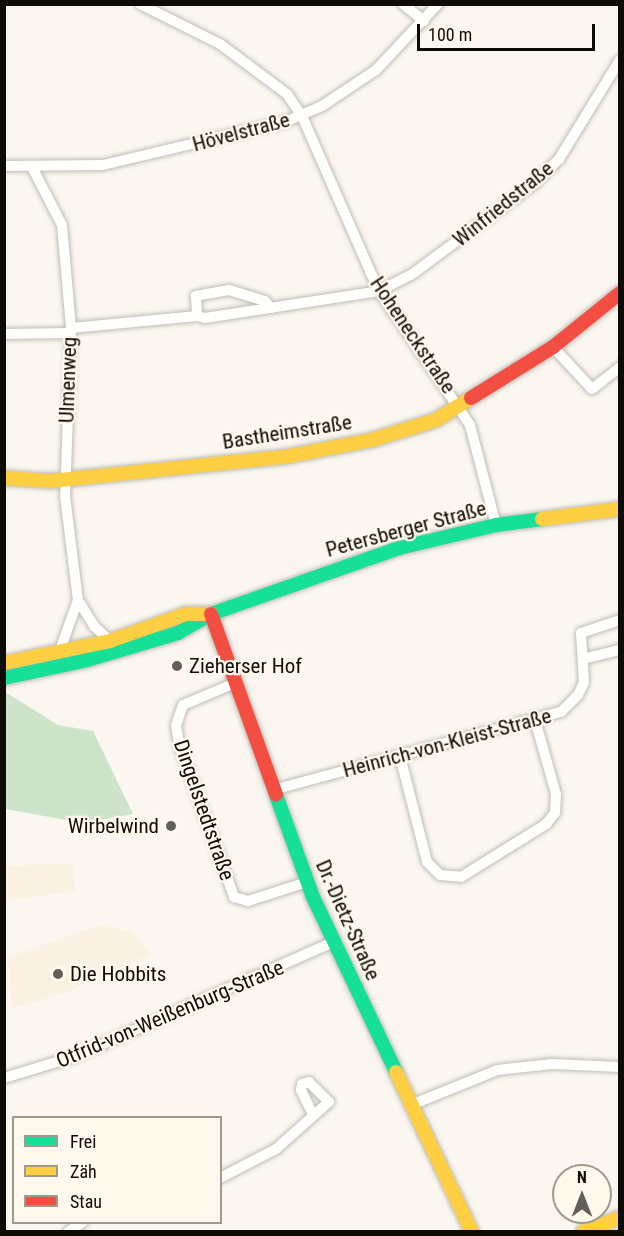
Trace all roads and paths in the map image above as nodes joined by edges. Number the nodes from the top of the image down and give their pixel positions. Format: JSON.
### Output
{"nodes":[{"id":1,"x":140,"y":4,"type":"edge"},
{"id":2,"x":403,"y":4,"type":"edge"},
{"id":3,"x":438,"y":4,"type":"edge"},
{"id":4,"x":424,"y":21,"type":"junction"},
{"id":5,"x":620,"y":60,"type":"edge"},
{"id":6,"x":302,"y":116,"type":"junction"},
{"id":7,"x":4,"y":166,"type":"edge"},
{"id":8,"x":32,"y":167,"type":"junction"},
{"id":9,"x":379,"y":291,"type":"junction"},
{"id":10,"x":620,"y":292,"type":"edge"},
{"id":11,"x":271,"y":308,"type":"junction"},
{"id":12,"x":197,"y":316,"type":"junction"},
{"id":13,"x":70,"y":331,"type":"junction"},
{"id":14,"x":4,"y":334,"type":"edge"},
{"id":15,"x":553,"y":347,"type":"junction"},
{"id":16,"x":620,"y":367,"type":"edge"},
{"id":17,"x":459,"y":404,"type":"junction"},
{"id":18,"x":4,"y":478,"type":"edge"},
{"id":19,"x":65,"y":480,"type":"junction"},
{"id":20,"x":620,"y":509,"type":"edge"},
{"id":21,"x":496,"y":525,"type":"junction"},
{"id":22,"x":78,"y":600,"type":"junction"},
{"id":23,"x":211,"y":614,"type":"junction"},
{"id":24,"x":620,"y":620,"type":"edge"},
{"id":25,"x":110,"y":641,"type":"junction"},
{"id":26,"x":620,"y":650,"type":"edge"},
{"id":27,"x":59,"y":654,"type":"junction"},
{"id":28,"x":583,"y":660,"type":"junction"},
{"id":29,"x":4,"y":663,"type":"edge"},
{"id":30,"x":4,"y":678,"type":"edge"},
{"id":31,"x":235,"y":683,"type":"junction"},
{"id":32,"x":535,"y":720,"type":"junction"},
{"id":33,"x":400,"y":756,"type":"junction"},
{"id":34,"x":273,"y":790,"type":"junction"},
{"id":35,"x":307,"y":882,"type":"junction"},
{"id":36,"x":333,"y":942,"type":"junction"},
{"id":37,"x":619,"y":1064,"type":"edge"},
{"id":38,"x":4,"y":1078,"type":"edge"},
{"id":39,"x":411,"y":1105,"type":"junction"},
{"id":40,"x":313,"y":1115,"type":"dead end"},
{"id":41,"x":222,"y":1177,"type":"edge"},
{"id":42,"x":620,"y":1218,"type":"edge"},
{"id":43,"x":472,"y":1232,"type":"edge"},
{"id":44,"x":583,"y":1232,"type":"edge"}],
"edges":[{"from":1,"to":6,"type":"street","name":"Hoheneckstraße"},
{"from":2,"to":4,"type":"street"},
{"from":3,"to":4,"type":"street","name":"Hövelstraße"},
{"from":4,"to":6,"type":"street","name":"Hövelstraße"},
{"from":5,"to":9,"type":"street","name":"Winfriedstraße"},
{"from":6,"to":8,"type":"street","name":"Hövelstraße"},
{"from":6,"to":9,"type":"street","name":"Hoheneckstraße"},
{"from":7,"to":8,"type":"street","name":"Hövelstraße"},
{"from":8,"to":13,"type":"street","name":"Ulmenweg"},
{"from":9,"to":11,"type":"street","name":"Winfriedstraße"},
{"from":9,"to":17,"type":"street","name":"Hoheneckstraße"},
{"from":10,"to":15,"type":"main road","name":"Bastheimstraße"},
{"from":11,"to":12,"type":"street","name":"Winfriedstraße"},
{"from":11,"to":12,"type":"street"},
{"from":12,"to":13,"type":"street","name":"Winfriedstraße"},
{"from":13,"to":14,"type":"street","name":"Winfriedstraße"},
{"from":13,"to":19,"type":"street","name":"Ulmenweg"},
{"from":15,"to":16,"type":"street"},
{"from":15,"to":17,"type":"main road","name":"Bastheimstraße"},
{"from":17,"to":19,"type":"main road","name":"Bastheimstraße"},
{"from":17,"to":21,"type":"street","name":"Hoheneckstraße"},
{"from":18,"to":19,"type":"main road","name":"Bastheimstraße"},
{"from":19,"to":22,"type":"street","name":"Ulmenweg"},
{"from":20,"to":21,"type":"main road","name":"Petersberger Straße"},
{"from":21,"to":23,"type":"main road","name":"Petersberger Straße"},
{"from":22,"to":25,"type":"street","name":"Ulmenweg"},
{"from":22,"to":27,"type":"street","name":"Ulmenweg"},
{"from":23,"to":25,"type":"main road","name":"Petersberger Straße"},
{"from":23,"to":30,"type":"main road","name":"Petersberger Straße"},
{"from":23,"to":31,"type":"main road","name":"Dr.-Dietz-Straße"},
{"from":24,"to":28,"type":"street","name":"Heinrich-von-Kleist-Straße"},
{"from":25,"to":27,"type":"main road","name":"Petersberger Straße"},
{"from":26,"to":28,"type":"street"},
{"from":27,"to":29,"type":"main road","name":"Petersberger Straße"},
{"from":28,"to":32,"type":"street","name":"Heinrich-von-Kleist-Straße"},
{"from":31,"to":34,"type":"main road","name":"Dr.-Dietz-Straße"},
{"from":31,"to":35,"type":"street","name":"Dingelstedtstraße"},
{"from":32,"to":33,"type":"street","name":"Heinrich-von-Kleist-Straße"},
{"from":32,"to":33,"type":"street"},
{"from":33,"to":34,"type":"street","name":"Heinrich-von-Kleist-Straße"},
{"from":34,"to":35,"type":"main road","name":"Dr.-Dietz-Straße"},
{"from":35,"to":36,"type":"main road","name":"Dr.-Dietz-Straße"},
{"from":36,"to":38,"type":"street","name":"Otfrid-von-Weißenburg-Straße"},
{"from":36,"to":39,"type":"main road","name":"Dr.-Dietz-Straße"},
{"from":37,"to":39,"type":"street"},
{"from":39,"to":43,"type":"main road","name":"Dr.-Dietz-Straße"},
{"from":40,"to":41,"type":"street"},
{"from":42,"to":44,"type":"main road"}]}
